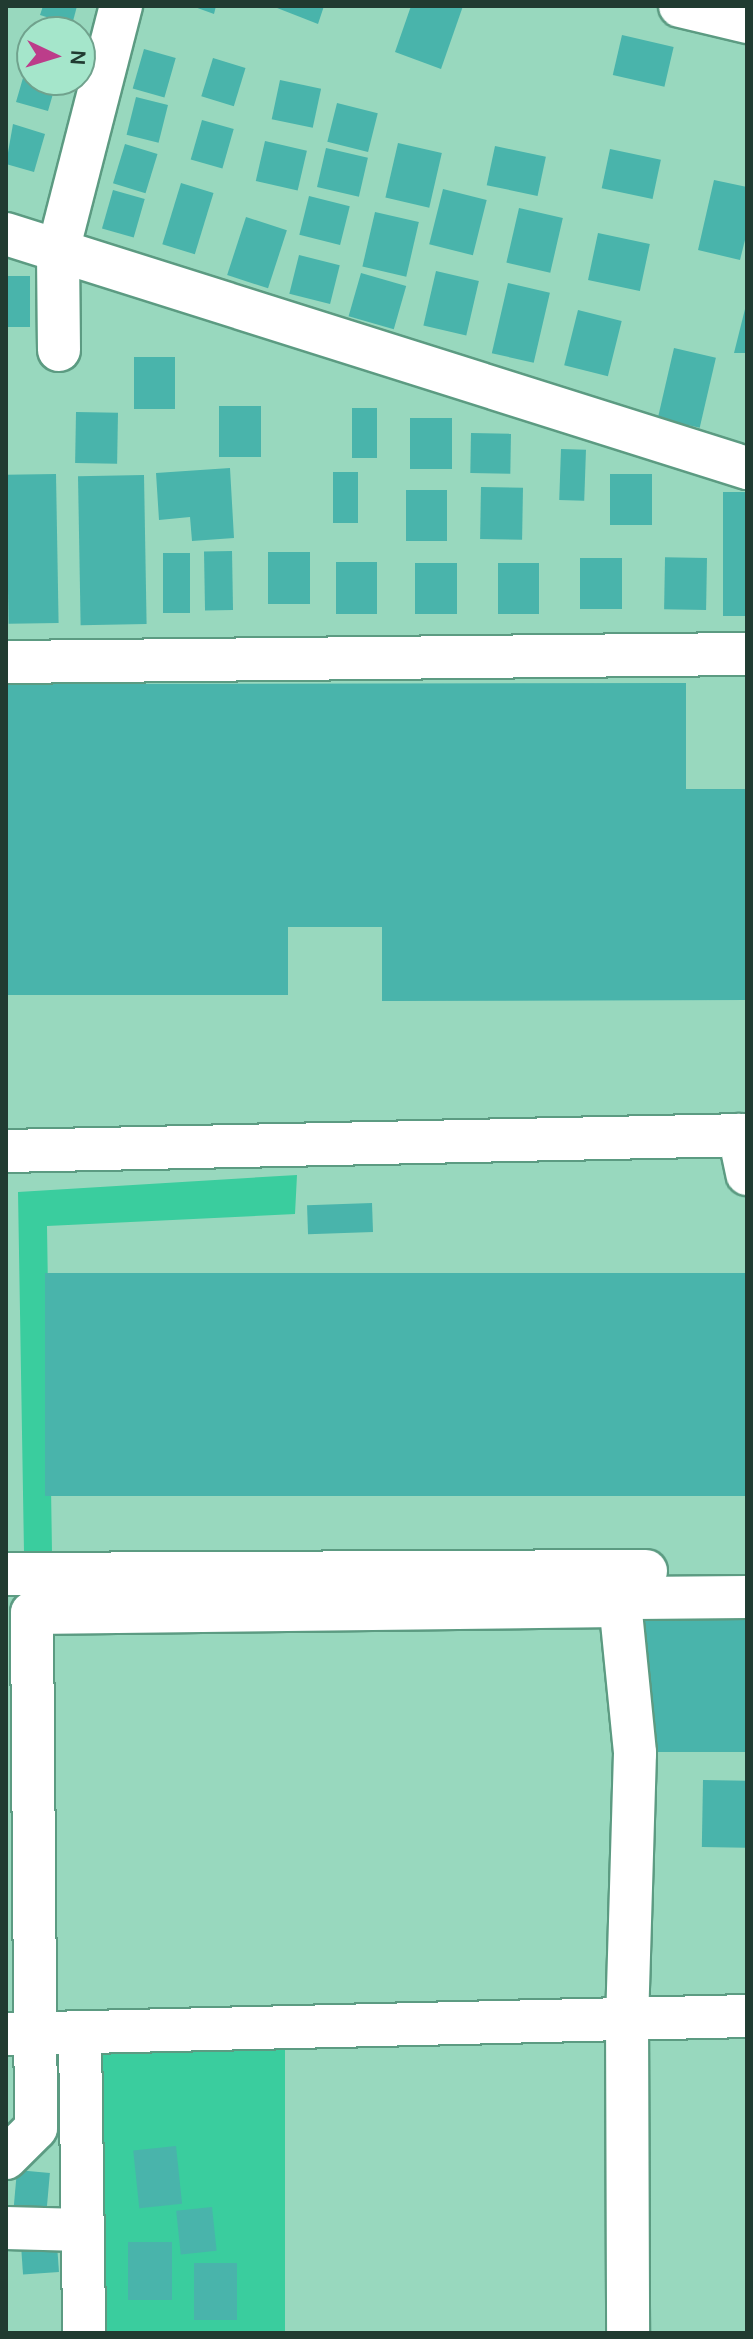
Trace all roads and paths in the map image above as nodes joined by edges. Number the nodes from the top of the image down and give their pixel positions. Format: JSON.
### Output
{"nodes":[{"id":1,"x":121,"y":6,"type":"edge"},
{"id":2,"x":680,"y":6,"type":"edge"},
{"id":3,"x":747,"y":22,"type":"edge"},
{"id":4,"x":6,"y":234,"type":"edge"},
{"id":5,"x":58,"y":251,"type":"junction"},
{"id":6,"x":59,"y":350,"type":"dead end"},
{"id":7,"x":747,"y":468,"type":"edge"},
{"id":8,"x":747,"y":654,"type":"edge"},
{"id":9,"x":6,"y":662,"type":"edge"},
{"id":10,"x":744,"y":1148,"type":"edge"},
{"id":11,"x":6,"y":1151,"type":"edge"},
{"id":12,"x":747,"y":1569,"type":"edge"},
{"id":13,"x":6,"y":1574,"type":"edge"},
{"id":14,"x":618,"y":1589,"type":"junction"},
{"id":15,"x":747,"y":1597,"type":"edge"},
{"id":16,"x":627,"y":2016,"type":"junction"},
{"id":17,"x":747,"y":2016,"type":"edge"},
{"id":18,"x":42,"y":2035,"type":"edge"},
{"id":19,"x":6,"y":2158,"type":"edge"},
{"id":20,"x":6,"y":2228,"type":"edge"},
{"id":21,"x":82,"y":2230,"type":"junction"},
{"id":22,"x":84,"y":2333,"type":"edge"},
{"id":23,"x":628,"y":2333,"type":"edge"}],
"edges":[{"from":1,"to":5,"type":"street"},
{"from":2,"to":3,"type":"street"},
{"from":4,"to":5,"type":"street"},
{"from":5,"to":6,"type":"street"},
{"from":5,"to":7,"type":"street"},
{"from":8,"to":9,"type":"street"},
{"from":10,"to":11,"type":"street"},
{"from":12,"to":14,"type":"street"},
{"from":13,"to":14,"type":"street"},
{"from":14,"to":15,"type":"street"},
{"from":14,"to":16,"type":"street"},
{"from":14,"to":18,"type":"street"},
{"from":16,"to":17,"type":"street"},
{"from":16,"to":18,"type":"street"},
{"from":16,"to":23,"type":"street"},
{"from":18,"to":19,"type":"street"},
{"from":18,"to":21,"type":"street"},
{"from":20,"to":21,"type":"street"},
{"from":21,"to":22,"type":"street"}]}
